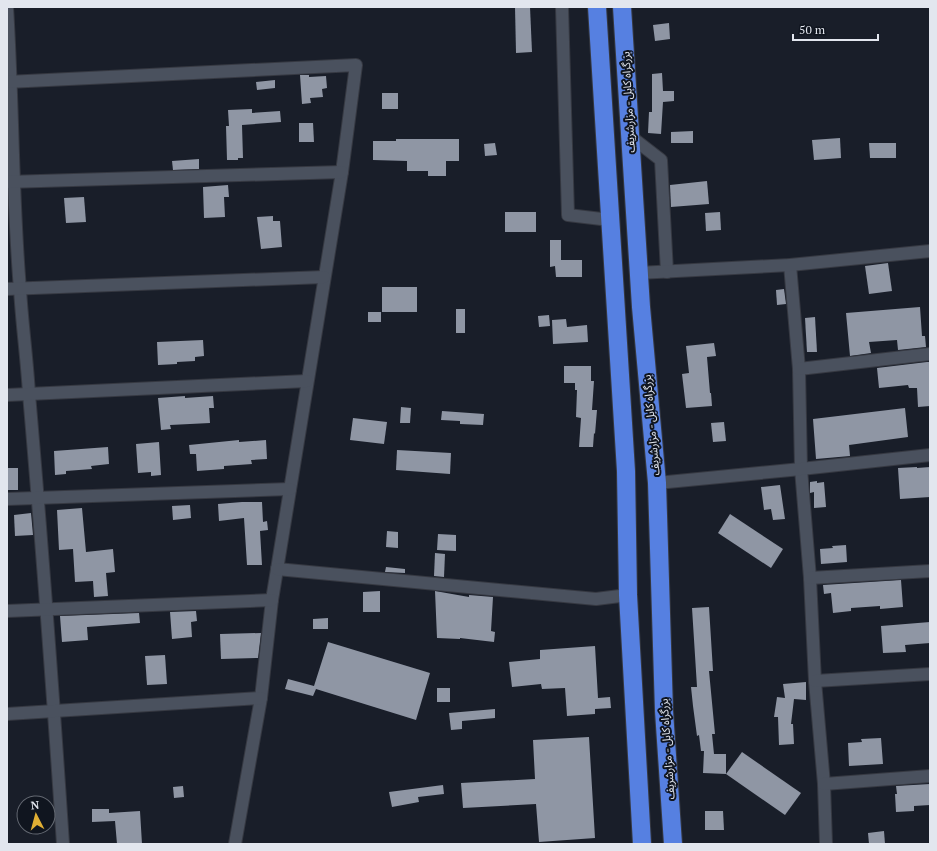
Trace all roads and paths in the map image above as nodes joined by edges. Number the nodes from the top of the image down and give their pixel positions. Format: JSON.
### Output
{"nodes":[{"id":1,"x":7,"y":7,"type":"edge"},
{"id":2,"x":562,"y":7,"type":"edge"},
{"id":3,"x":596,"y":7,"type":"edge"},
{"id":4,"x":622,"y":7,"type":"edge"},
{"id":5,"x":9,"y":82,"type":"edge"},
{"id":6,"x":630,"y":136,"type":"junction"},
{"id":7,"x":342,"y":172,"type":"junction"},
{"id":8,"x":10,"y":182,"type":"edge"},
{"id":9,"x":610,"y":220,"type":"junction"},
{"id":10,"x":930,"y":251,"type":"edge"},
{"id":11,"x":790,"y":265,"type":"junction"},
{"id":12,"x":667,"y":272,"type":"junction"},
{"id":13,"x":638,"y":273,"type":"junction"},
{"id":14,"x":324,"y":277,"type":"junction"},
{"id":15,"x":20,"y":288,"type":"junction"},
{"id":16,"x":7,"y":289,"type":"edge"},
{"id":17,"x":930,"y":354,"type":"edge"},
{"id":18,"x":799,"y":369,"type":"junction"},
{"id":19,"x":308,"y":381,"type":"junction"},
{"id":20,"x":29,"y":393,"type":"junction"},
{"id":21,"x":7,"y":395,"type":"edge"},
{"id":22,"x":930,"y":455,"type":"edge"},
{"id":23,"x":801,"y":470,"type":"junction"},
{"id":24,"x":657,"y":483,"type":"junction"},
{"id":25,"x":290,"y":489,"type":"junction"},
{"id":26,"x":37,"y":497,"type":"junction"},
{"id":27,"x":7,"y":499,"type":"edge"},
{"id":28,"x":277,"y":569,"type":"junction"},
{"id":29,"x":930,"y":571,"type":"edge"},
{"id":30,"x":810,"y":578,"type":"junction"},
{"id":31,"x":628,"y":595,"type":"junction"},
{"id":32,"x":272,"y":600,"type":"junction"},
{"id":33,"x":47,"y":609,"type":"junction"},
{"id":34,"x":7,"y":610,"type":"edge"},
{"id":35,"x":930,"y":674,"type":"edge"},
{"id":36,"x":815,"y":681,"type":"junction"},
{"id":37,"x":261,"y":698,"type":"junction"},
{"id":38,"x":54,"y":712,"type":"junction"},
{"id":39,"x":7,"y":714,"type":"edge"},
{"id":40,"x":930,"y":776,"type":"edge"},
{"id":41,"x":824,"y":784,"type":"junction"},
{"id":42,"x":63,"y":844,"type":"edge"},
{"id":43,"x":235,"y":844,"type":"edge"},
{"id":44,"x":642,"y":844,"type":"edge"},
{"id":45,"x":673,"y":844,"type":"edge"},
{"id":46,"x":826,"y":844,"type":"edge"}],
"edges":[{"from":1,"to":5,"type":"street"},
{"from":2,"to":9,"type":"street"},
{"from":3,"to":9,"type":"highway"},
{"from":4,"to":6,"type":"highway","name":"بزرگراه کابل - مزارشریف"},
{"from":5,"to":7,"type":"street"},
{"from":5,"to":8,"type":"street"},
{"from":6,"to":12,"type":"street"},
{"from":6,"to":13,"type":"highway","name":"بزرگراه کابل - مزارشریف"},
{"from":7,"to":8,"type":"street"},
{"from":7,"to":14,"type":"street"},
{"from":8,"to":15,"type":"street"},
{"from":9,"to":31,"type":"highway"},
{"from":10,"to":11,"type":"street"},
{"from":11,"to":12,"type":"street"},
{"from":11,"to":18,"type":"street"},
{"from":12,"to":13,"type":"street"},
{"from":13,"to":24,"type":"highway","name":"بزرگراه کابل - مزارشریف"},
{"from":14,"to":15,"type":"street"},
{"from":14,"to":19,"type":"street"},
{"from":15,"to":16,"type":"street"},
{"from":15,"to":20,"type":"street"},
{"from":17,"to":18,"type":"street"},
{"from":18,"to":23,"type":"street"},
{"from":19,"to":20,"type":"street"},
{"from":19,"to":25,"type":"street"},
{"from":20,"to":21,"type":"street"},
{"from":20,"to":26,"type":"street"},
{"from":22,"to":23,"type":"street"},
{"from":23,"to":24,"type":"street"},
{"from":23,"to":30,"type":"street"},
{"from":24,"to":45,"type":"highway","name":"بزرگراه کابل - مزارشریف"},
{"from":25,"to":26,"type":"street"},
{"from":25,"to":28,"type":"street"},
{"from":26,"to":27,"type":"street"},
{"from":26,"to":33,"type":"street"},
{"from":28,"to":31,"type":"street"},
{"from":28,"to":32,"type":"street"},
{"from":29,"to":30,"type":"street"},
{"from":30,"to":36,"type":"street"},
{"from":31,"to":44,"type":"highway"},
{"from":32,"to":33,"type":"street"},
{"from":32,"to":37,"type":"street"},
{"from":33,"to":34,"type":"street"},
{"from":33,"to":38,"type":"street"},
{"from":35,"to":36,"type":"street"},
{"from":36,"to":41,"type":"street"},
{"from":37,"to":38,"type":"street"},
{"from":37,"to":43,"type":"street"},
{"from":38,"to":39,"type":"street"},
{"from":38,"to":42,"type":"street"},
{"from":40,"to":41,"type":"street"},
{"from":41,"to":46,"type":"street"}]}
